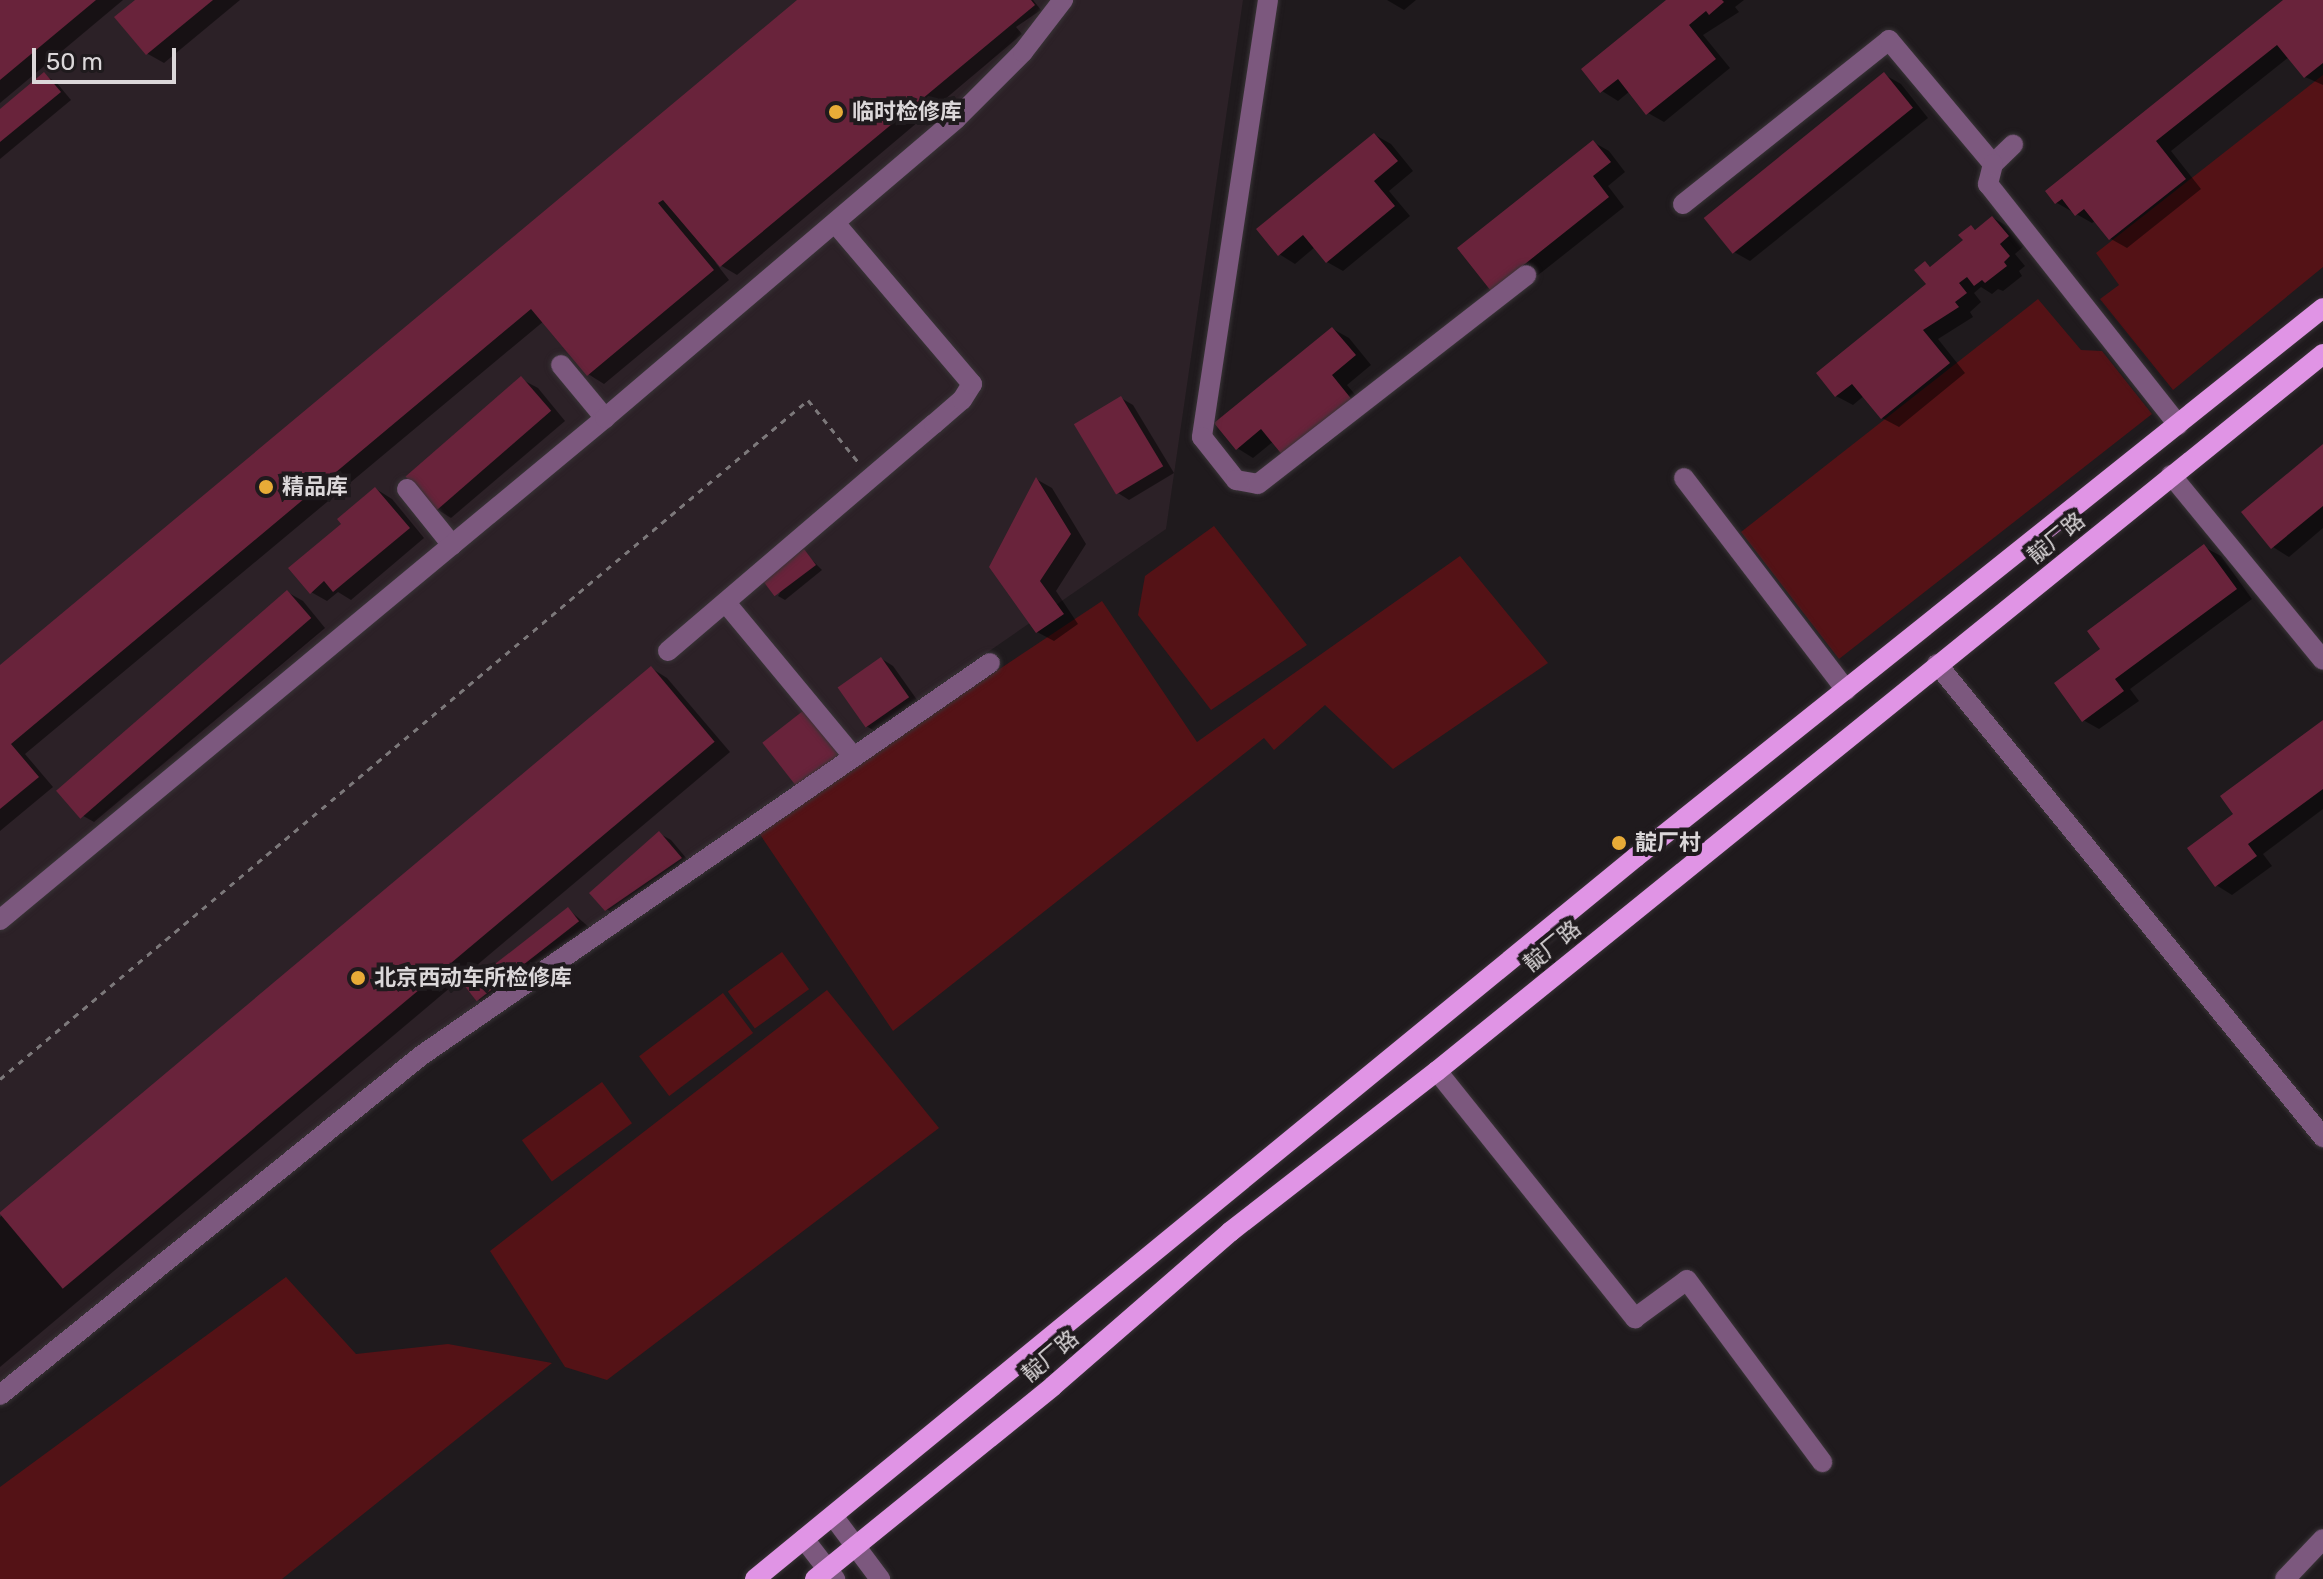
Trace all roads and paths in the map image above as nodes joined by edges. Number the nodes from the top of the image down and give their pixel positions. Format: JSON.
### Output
{"nodes":[{"id":1,"x":1063,"y":0,"type":"edge"},
{"id":2,"x":1268,"y":0,"type":"edge"},
{"id":3,"x":2013,"y":145,"type":"dead end"},
{"id":4,"x":1993,"y":164,"type":"junction"},
{"id":5,"x":1683,"y":204,"type":"dead end"},
{"id":6,"x":835,"y":223,"type":"junction"},
{"id":7,"x":1526,"y":275,"type":"dead end"},
{"id":8,"x":2323,"y":308,"type":"edge"},
{"id":9,"x":2323,"y":354,"type":"edge"},
{"id":10,"x":561,"y":365,"type":"dead end"},
{"id":11,"x":605,"y":418,"type":"junction"},
{"id":12,"x":2178,"y":425,"type":"junction"},
{"id":13,"x":2171,"y":475,"type":"junction"},
{"id":14,"x":872,"y":478,"type":"junction"},
{"id":15,"x":1684,"y":478,"type":"dead end"},
{"id":16,"x":407,"y":489,"type":"dead end"},
{"id":17,"x":452,"y":545,"type":"junction"},
{"id":18,"x":726,"y":603,"type":"junction"},
{"id":19,"x":668,"y":651,"type":"dead end"},
{"id":20,"x":2323,"y":660,"type":"edge"},
{"id":21,"x":990,"y":663,"type":"dead end"},
{"id":22,"x":1937,"y":664,"type":"junction"},
{"id":23,"x":1846,"y":690,"type":"junction"},
{"id":24,"x":853,"y":756,"type":"junction"},
{"id":25,"x":1,"y":917,"type":"edge"},
{"id":26,"x":1437,"y":1071,"type":"junction"},
{"id":27,"x":0,"y":1079,"type":"edge"},
{"id":28,"x":2323,"y":1137,"type":"edge"},
{"id":29,"x":0,"y":1395,"type":"edge"},
{"id":30,"x":1822,"y":1462,"type":"dead end"},
{"id":31,"x":833,"y":1516,"type":"junction"},
{"id":32,"x":804,"y":1539,"type":"junction"},
{"id":33,"x":2323,"y":1539,"type":"edge"},
{"id":34,"x":856,"y":1546,"type":"junction"},
{"id":35,"x":826,"y":1576,"type":"edge"},
{"id":36,"x":755,"y":1579,"type":"edge"},
{"id":37,"x":880,"y":1579,"type":"edge"},
{"id":38,"x":2285,"y":1579,"type":"edge"}],
"edges":[{"from":1,"to":6,"type":"street"},
{"from":2,"to":7,"type":"street"},
{"from":3,"to":4,"type":"street"},
{"from":4,"to":5,"type":"street"},
{"from":4,"to":12,"type":"street"},
{"from":6,"to":11,"type":"street"},
{"from":6,"to":14,"type":"street"},
{"from":8,"to":12,"type":"main road"},
{"from":9,"to":13,"type":"main road","name":"靛厂路"},
{"from":10,"to":11,"type":"street"},
{"from":11,"to":17,"type":"street"},
{"from":12,"to":23,"type":"main road"},
{"from":13,"to":20,"type":"street"},
{"from":13,"to":22,"type":"main road","name":"靛厂路"},
{"from":14,"to":18,"type":"street"},
{"from":14,"to":27,"type":"path"},
{"from":15,"to":23,"type":"street"},
{"from":16,"to":17,"type":"street"},
{"from":17,"to":25,"type":"street"},
{"from":18,"to":19,"type":"street"},
{"from":18,"to":24,"type":"street"},
{"from":21,"to":24,"type":"street"},
{"from":22,"to":26,"type":"main road","name":"靛厂路"},
{"from":22,"to":28,"type":"street"},
{"from":23,"to":31,"type":"main road"},
{"from":24,"to":29,"type":"street"},
{"from":26,"to":30,"type":"street"},
{"from":26,"to":34,"type":"main road","name":"靛厂路"},
{"from":31,"to":32,"type":"main road"},
{"from":31,"to":34,"type":"street"},
{"from":32,"to":35,"type":"street"},
{"from":32,"to":36,"type":"main road"},
{"from":33,"to":38,"type":"street"},
{"from":34,"to":35,"type":"main road","name":"靛厂路"},
{"from":34,"to":37,"type":"street"}]}
